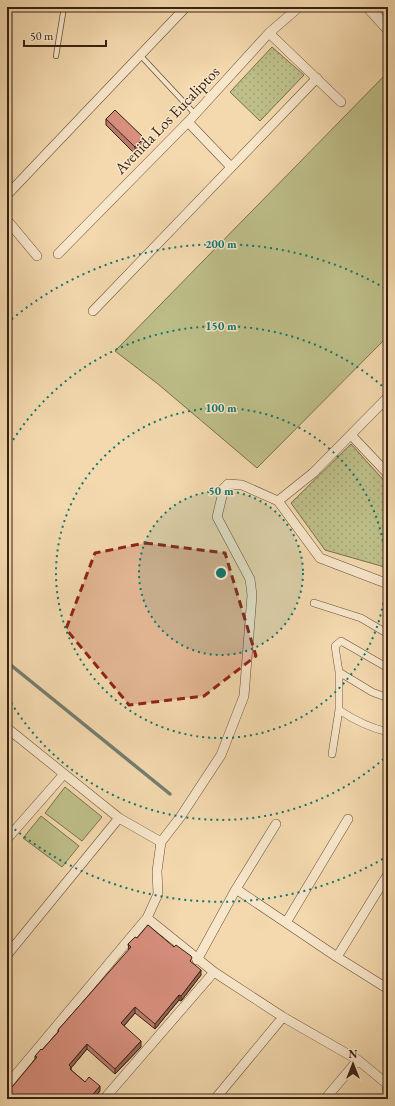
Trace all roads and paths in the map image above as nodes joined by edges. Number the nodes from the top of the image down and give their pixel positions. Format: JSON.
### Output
{"nodes":[{"id":1,"x":64,"y":7,"type":"edge"},
{"id":2,"x":186,"y":7,"type":"edge"},
{"id":3,"x":299,"y":7,"type":"edge"},
{"id":4,"x":368,"y":7,"type":"edge"},
{"id":5,"x":388,"y":29,"type":"edge"},
{"id":6,"x":269,"y":33,"type":"junction"},
{"id":7,"x":140,"y":54,"type":"junction"},
{"id":8,"x":56,"y":56,"type":"dead end"},
{"id":9,"x":317,"y":78,"type":"junction"},
{"id":10,"x":341,"y":102,"type":"dead end"},
{"id":11,"x":195,"y":114,"type":"junction"},
{"id":12,"x":188,"y":122,"type":"junction"},
{"id":13,"x":231,"y":168,"type":"junction"},
{"id":14,"x":7,"y":195,"type":"edge"},
{"id":15,"x":7,"y":220,"type":"edge"},
{"id":16,"x":58,"y":254,"type":"dead end"},
{"id":17,"x":37,"y":256,"type":"dead end"},
{"id":18,"x":94,"y":310,"type":"dead end"},
{"id":19,"x":388,"y":397,"type":"edge"},
{"id":20,"x":351,"y":435,"type":"junction"},
{"id":21,"x":388,"y":474,"type":"edge"},
{"id":22,"x":278,"y":501,"type":"junction"},
{"id":23,"x":388,"y":584,"type":"edge"},
{"id":24,"x":314,"y":603,"type":"dead end"},
{"id":25,"x":388,"y":634,"type":"edge"},
{"id":26,"x":388,"y":668,"type":"edge"},
{"id":27,"x":339,"y":672,"type":"junction"},
{"id":28,"x":388,"y":698,"type":"edge"},
{"id":29,"x":339,"y":710,"type":"junction"},
{"id":30,"x":7,"y":729,"type":"edge"},
{"id":31,"x":388,"y":732,"type":"edge"},
{"id":32,"x":332,"y":754,"type":"dead end"},
{"id":33,"x":64,"y":774,"type":"junction"},
{"id":34,"x":120,"y":818,"type":"junction"},
{"id":35,"x":348,"y":819,"type":"dead end"},
{"id":36,"x":276,"y":824,"type":"dead end"},
{"id":37,"x":7,"y":838,"type":"edge"},
{"id":38,"x":161,"y":842,"type":"junction"},
{"id":39,"x":388,"y":874,"type":"edge"},
{"id":40,"x":236,"y":889,"type":"junction"},
{"id":41,"x":147,"y":918,"type":"junction"},
{"id":42,"x":286,"y":921,"type":"junction"},
{"id":43,"x":7,"y":955,"type":"edge"},
{"id":44,"x":337,"y":957,"type":"junction"},
{"id":45,"x":197,"y":960,"type":"junction"},
{"id":46,"x":214,"y":972,"type":"junction"},
{"id":47,"x":388,"y":989,"type":"edge"},
{"id":48,"x":283,"y":1017,"type":"junction"},
{"id":49,"x":358,"y":1060,"type":"junction"},
{"id":50,"x":7,"y":1085,"type":"edge"},
{"id":51,"x":388,"y":1093,"type":"edge"},
{"id":52,"x":104,"y":1099,"type":"edge"},
{"id":53,"x":215,"y":1099,"type":"edge"},
{"id":54,"x":325,"y":1099,"type":"edge"}],
"edges":[{"from":1,"to":8,"type":"lane"},
{"from":2,"to":7,"type":"street"},
{"from":3,"to":6,"type":"street","name":"Avenida Los Eucaliptos"},
{"from":4,"to":5,"type":"street"},
{"from":6,"to":9,"type":"street"},
{"from":6,"to":11,"type":"street","name":"Avenida Los Eucaliptos"},
{"from":7,"to":11,"type":"lane"},
{"from":7,"to":14,"type":"street"},
{"from":9,"to":10,"type":"street"},
{"from":9,"to":13,"type":"street"},
{"from":11,"to":12,"type":"street","name":"Avenida Los Eucaliptos"},
{"from":12,"to":13,"type":"street"},
{"from":12,"to":16,"type":"street","name":"Avenida Los Eucaliptos"},
{"from":13,"to":18,"type":"street"},
{"from":15,"to":17,"type":"street"},
{"from":19,"to":20,"type":"street"},
{"from":20,"to":21,"type":"street"},
{"from":20,"to":22,"type":"street"},
{"from":22,"to":23,"type":"street"},
{"from":22,"to":38,"type":"street"},
{"from":24,"to":25,"type":"street"},
{"from":26,"to":27,"type":"street"},
{"from":27,"to":28,"type":"street"},
{"from":27,"to":29,"type":"street"},
{"from":29,"to":31,"type":"street"},
{"from":29,"to":32,"type":"street"},
{"from":30,"to":33,"type":"street"},
{"from":33,"to":34,"type":"street"},
{"from":33,"to":37,"type":"street"},
{"from":34,"to":38,"type":"street"},
{"from":34,"to":43,"type":"street"},
{"from":35,"to":42,"type":"street"},
{"from":36,"to":40,"type":"street"},
{"from":38,"to":41,"type":"street"},
{"from":39,"to":44,"type":"street"},
{"from":40,"to":42,"type":"street"},
{"from":40,"to":45,"type":"street"},
{"from":41,"to":45,"type":"street"},
{"from":41,"to":50,"type":"street"},
{"from":42,"to":44,"type":"street"},
{"from":44,"to":47,"type":"street"},
{"from":45,"to":46,"type":"street"},
{"from":46,"to":48,"type":"street"},
{"from":46,"to":52,"type":"street"},
{"from":48,"to":49,"type":"street"},
{"from":48,"to":53,"type":"street"},
{"from":49,"to":51,"type":"street"},
{"from":49,"to":54,"type":"street"}]}
